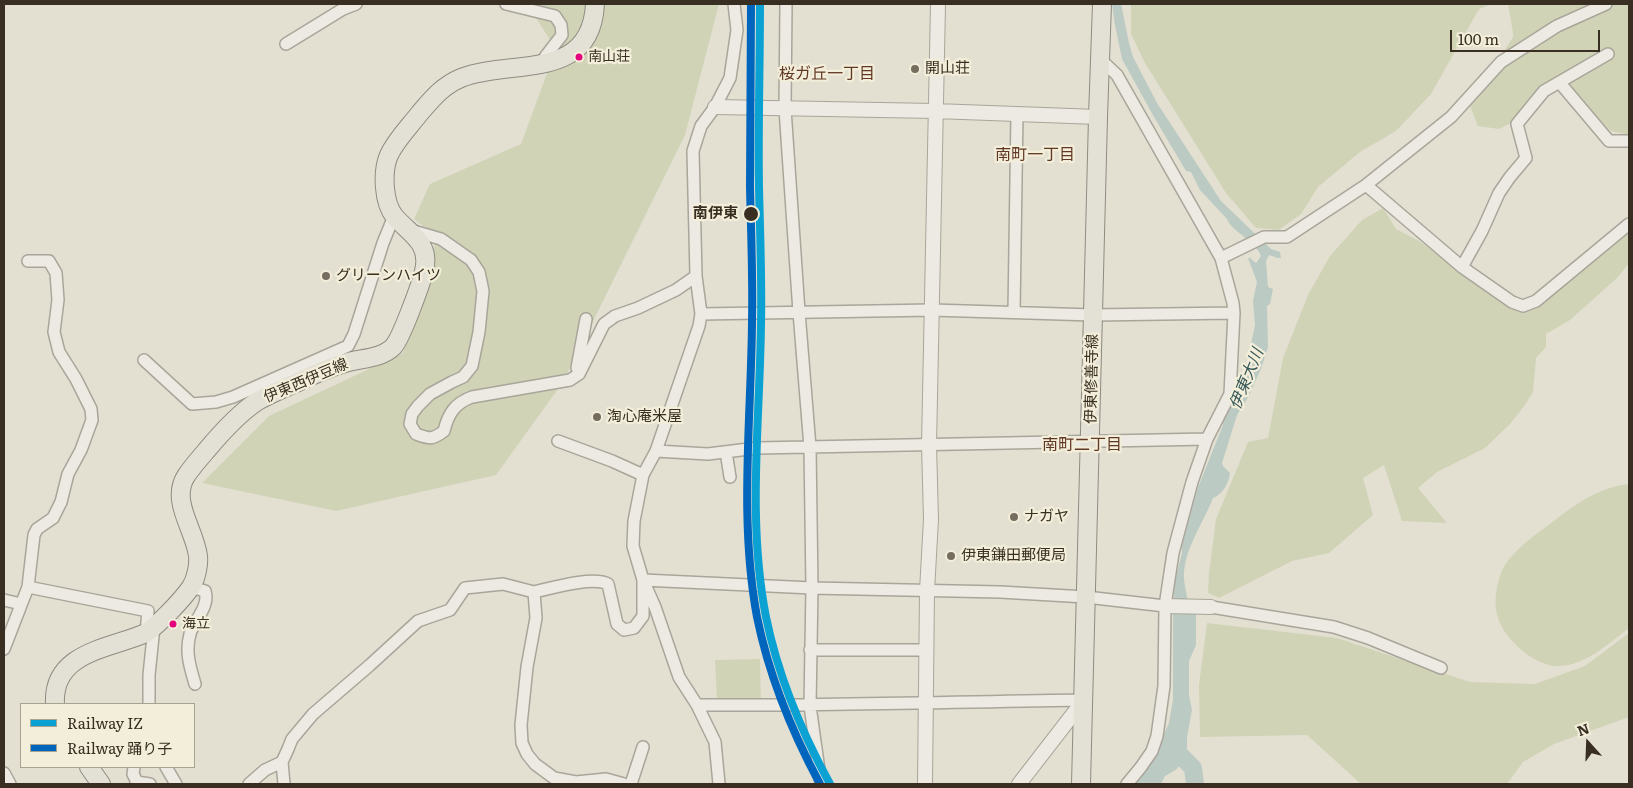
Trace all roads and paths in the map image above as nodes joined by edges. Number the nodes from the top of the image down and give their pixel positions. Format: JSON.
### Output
{"nodes":[{"id":1,"x":356,"y":4,"type":"edge"},
{"id":2,"x":506,"y":4,"type":"edge"},
{"id":3,"x":595,"y":4,"type":"edge"},
{"id":4,"x":734,"y":4,"type":"edge"},
{"id":5,"x":786,"y":4,"type":"edge"},
{"id":6,"x":938,"y":4,"type":"edge"},
{"id":7,"x":1102,"y":4,"type":"edge"},
{"id":8,"x":1606,"y":4,"type":"edge"},
{"id":9,"x":341,"y":6,"type":"edge"},
{"id":10,"x":286,"y":44,"type":"dead end"},
{"id":11,"x":1608,"y":54,"type":"dead end"},
{"id":12,"x":1100,"y":58,"type":"junction"},
{"id":13,"x":545,"y":64,"type":"junction"},
{"id":14,"x":1560,"y":83,"type":"junction"},
{"id":15,"x":715,"y":107,"type":"junction"},
{"id":16,"x":785,"y":109,"type":"junction"},
{"id":17,"x":935,"y":111,"type":"junction"},
{"id":18,"x":1017,"y":113,"type":"junction"},
{"id":19,"x":1098,"y":117,"type":"junction"},
{"id":20,"x":1629,"y":141,"type":"edge"},
{"id":21,"x":1366,"y":185,"type":"junction"},
{"id":22,"x":394,"y":216,"type":"junction"},
{"id":23,"x":1629,"y":224,"type":"edge"},
{"id":24,"x":410,"y":230,"type":"junction"},
{"id":25,"x":1226,"y":255,"type":"junction"},
{"id":26,"x":28,"y":261,"type":"dead end"},
{"id":27,"x":1462,"y":266,"type":"junction"},
{"id":28,"x":696,"y":276,"type":"junction"},
{"id":29,"x":932,"y":310,"type":"junction"},
{"id":30,"x":799,"y":312,"type":"junction"},
{"id":31,"x":1014,"y":312,"type":"junction"},
{"id":32,"x":1234,"y":313,"type":"junction"},
{"id":33,"x":701,"y":314,"type":"junction"},
{"id":34,"x":1093,"y":314,"type":"junction"},
{"id":35,"x":586,"y":319,"type":"dead end"},
{"id":36,"x":144,"y":360,"type":"dead end"},
{"id":37,"x":570,"y":380,"type":"junction"},
{"id":38,"x":1207,"y":439,"type":"junction"},
{"id":39,"x":1090,"y":440,"type":"junction"},
{"id":40,"x":558,"y":441,"type":"dead end"},
{"id":41,"x":929,"y":445,"type":"junction"},
{"id":42,"x":810,"y":447,"type":"junction"},
{"id":43,"x":656,"y":451,"type":"junction"},
{"id":44,"x":726,"y":452,"type":"junction"},
{"id":45,"x":643,"y":475,"type":"junction"},
{"id":46,"x":730,"y":477,"type":"dead end"},
{"id":47,"x":643,"y":580,"type":"junction"},
{"id":48,"x":28,"y":587,"type":"junction"},
{"id":49,"x":191,"y":587,"type":"junction"},
{"id":50,"x":812,"y":588,"type":"junction"},
{"id":51,"x":927,"y":591,"type":"junction"},
{"id":52,"x":534,"y":592,"type":"junction"},
{"id":53,"x":1086,"y":597,"type":"junction"},
{"id":54,"x":4,"y":600,"type":"edge"},
{"id":55,"x":20,"y":604,"type":"junction"},
{"id":56,"x":1165,"y":606,"type":"junction"},
{"id":57,"x":1211,"y":607,"type":"joint"},
{"id":58,"x":150,"y":630,"type":"junction"},
{"id":59,"x":4,"y":649,"type":"edge"},
{"id":60,"x":810,"y":650,"type":"junction"},
{"id":61,"x":926,"y":650,"type":"junction"},
{"id":62,"x":1441,"y":668,"type":"dead end"},
{"id":63,"x":195,"y":684,"type":"dead end"},
{"id":64,"x":1084,"y":700,"type":"junction"},
{"id":65,"x":924,"y":702,"type":"junction"},
{"id":66,"x":55,"y":703,"type":"edge"},
{"id":67,"x":149,"y":703,"type":"edge"},
{"id":68,"x":697,"y":705,"type":"junction"},
{"id":69,"x":810,"y":706,"type":"junction"},
{"id":70,"x":643,"y":747,"type":"dead end"},
{"id":71,"x":282,"y":762,"type":"junction"},
{"id":72,"x":90,"y":768,"type":"edge"},
{"id":73,"x":134,"y":768,"type":"edge"},
{"id":74,"x":167,"y":768,"type":"edge"},
{"id":75,"x":4,"y":773,"type":"edge"},
{"id":76,"x":137,"y":783,"type":"edge"},
{"id":77,"x":10,"y":784,"type":"edge"},
{"id":78,"x":101,"y":784,"type":"edge"},
{"id":79,"x":150,"y":784,"type":"edge"},
{"id":80,"x":176,"y":784,"type":"edge"},
{"id":81,"x":249,"y":784,"type":"edge"},
{"id":82,"x":284,"y":784,"type":"edge"},
{"id":83,"x":624,"y":784,"type":"edge"},
{"id":84,"x":630,"y":784,"type":"edge"},
{"id":85,"x":719,"y":784,"type":"edge"},
{"id":86,"x":821,"y":784,"type":"edge"},
{"id":87,"x":925,"y":784,"type":"edge"},
{"id":88,"x":1020,"y":784,"type":"edge"},
{"id":89,"x":1081,"y":784,"type":"edge"},
{"id":90,"x":1127,"y":784,"type":"edge"}],
"edges":[{"from":1,"to":9,"type":"street"},
{"from":2,"to":13,"type":"street"},
{"from":3,"to":13,"type":"main road"},
{"from":4,"to":15,"type":"street"},
{"from":5,"to":16,"type":"street"},
{"from":6,"to":17,"type":"street"},
{"from":7,"to":12,"type":"main road","name":"伊東修善寺線"},
{"from":8,"to":21,"type":"street"},
{"from":9,"to":10,"type":"street"},
{"from":11,"to":14,"type":"street"},
{"from":12,"to":19,"type":"main road","name":"伊東修善寺線"},
{"from":12,"to":25,"type":"street"},
{"from":13,"to":22,"type":"main road"},
{"from":14,"to":20,"type":"street"},
{"from":14,"to":27,"type":"street"},
{"from":15,"to":16,"type":"street"},
{"from":15,"to":28,"type":"street"},
{"from":16,"to":17,"type":"street"},
{"from":16,"to":30,"type":"street"},
{"from":17,"to":18,"type":"street"},
{"from":17,"to":29,"type":"street"},
{"from":18,"to":19,"type":"street"},
{"from":18,"to":31,"type":"street"},
{"from":19,"to":34,"type":"main road","name":"伊東修善寺線"},
{"from":21,"to":25,"type":"street"},
{"from":21,"to":27,"type":"street"},
{"from":22,"to":24,"type":"main road","name":"伊東西伊豆線"},
{"from":22,"to":36,"type":"street"},
{"from":23,"to":27,"type":"street"},
{"from":24,"to":37,"type":"street"},
{"from":24,"to":49,"type":"main road","name":"伊東西伊豆線"},
{"from":25,"to":32,"type":"street"},
{"from":26,"to":48,"type":"street"},
{"from":28,"to":33,"type":"street"},
{"from":28,"to":37,"type":"street"},
{"from":29,"to":30,"type":"street"},
{"from":29,"to":31,"type":"street"},
{"from":29,"to":41,"type":"street"},
{"from":30,"to":33,"type":"street"},
{"from":30,"to":42,"type":"street"},
{"from":31,"to":34,"type":"street"},
{"from":32,"to":34,"type":"street"},
{"from":32,"to":38,"type":"street"},
{"from":33,"to":43,"type":"street"},
{"from":34,"to":39,"type":"main road","name":"伊東修善寺線"},
{"from":35,"to":37,"type":"street"},
{"from":38,"to":39,"type":"street"},
{"from":38,"to":56,"type":"street"},
{"from":39,"to":41,"type":"street"},
{"from":39,"to":53,"type":"main road","name":"伊東修善寺線"},
{"from":40,"to":45,"type":"street"},
{"from":41,"to":42,"type":"street"},
{"from":41,"to":51,"type":"street"},
{"from":42,"to":44,"type":"street"},
{"from":42,"to":50,"type":"street"},
{"from":43,"to":44,"type":"street"},
{"from":43,"to":45,"type":"street"},
{"from":44,"to":46,"type":"street"},
{"from":45,"to":47,"type":"street"},
{"from":47,"to":50,"type":"street"},
{"from":47,"to":52,"type":"street"},
{"from":47,"to":68,"type":"street"},
{"from":48,"to":55,"type":"street"},
{"from":48,"to":58,"type":"street"},
{"from":49,"to":58,"type":"main road","name":"伊東西伊豆線"},
{"from":49,"to":63,"type":"street"},
{"from":50,"to":51,"type":"street"},
{"from":50,"to":60,"type":"street"},
{"from":51,"to":53,"type":"street"},
{"from":51,"to":61,"type":"street"},
{"from":52,"to":71,"type":"street"},
{"from":52,"to":83,"type":"street"},
{"from":53,"to":56,"type":"street"},
{"from":53,"to":64,"type":"main road","name":"伊東修善寺線"},
{"from":54,"to":55,"type":"street"},
{"from":55,"to":59,"type":"street"},
{"from":56,"to":57,"type":"street"},
{"from":56,"to":90,"type":"street"},
{"from":57,"to":62,"type":"street"},
{"from":58,"to":66,"type":"main road","name":"伊東西伊豆線"},
{"from":58,"to":67,"type":"street"},
{"from":60,"to":61,"type":"street"},
{"from":60,"to":69,"type":"street"},
{"from":61,"to":65,"type":"street"},
{"from":64,"to":65,"type":"street"},
{"from":64,"to":88,"type":"street"},
{"from":64,"to":89,"type":"main road","name":"伊東修善寺線"},
{"from":65,"to":69,"type":"street"},
{"from":65,"to":87,"type":"street"},
{"from":68,"to":69,"type":"street"},
{"from":68,"to":85,"type":"street"},
{"from":69,"to":86,"type":"street"},
{"from":70,"to":84,"type":"street"},
{"from":71,"to":81,"type":"street"},
{"from":71,"to":82,"type":"street"},
{"from":72,"to":78,"type":"main road"},
{"from":73,"to":76,"type":"street"},
{"from":74,"to":80,"type":"street"},
{"from":75,"to":77,"type":"street"},
{"from":76,"to":79,"type":"street"}]}
